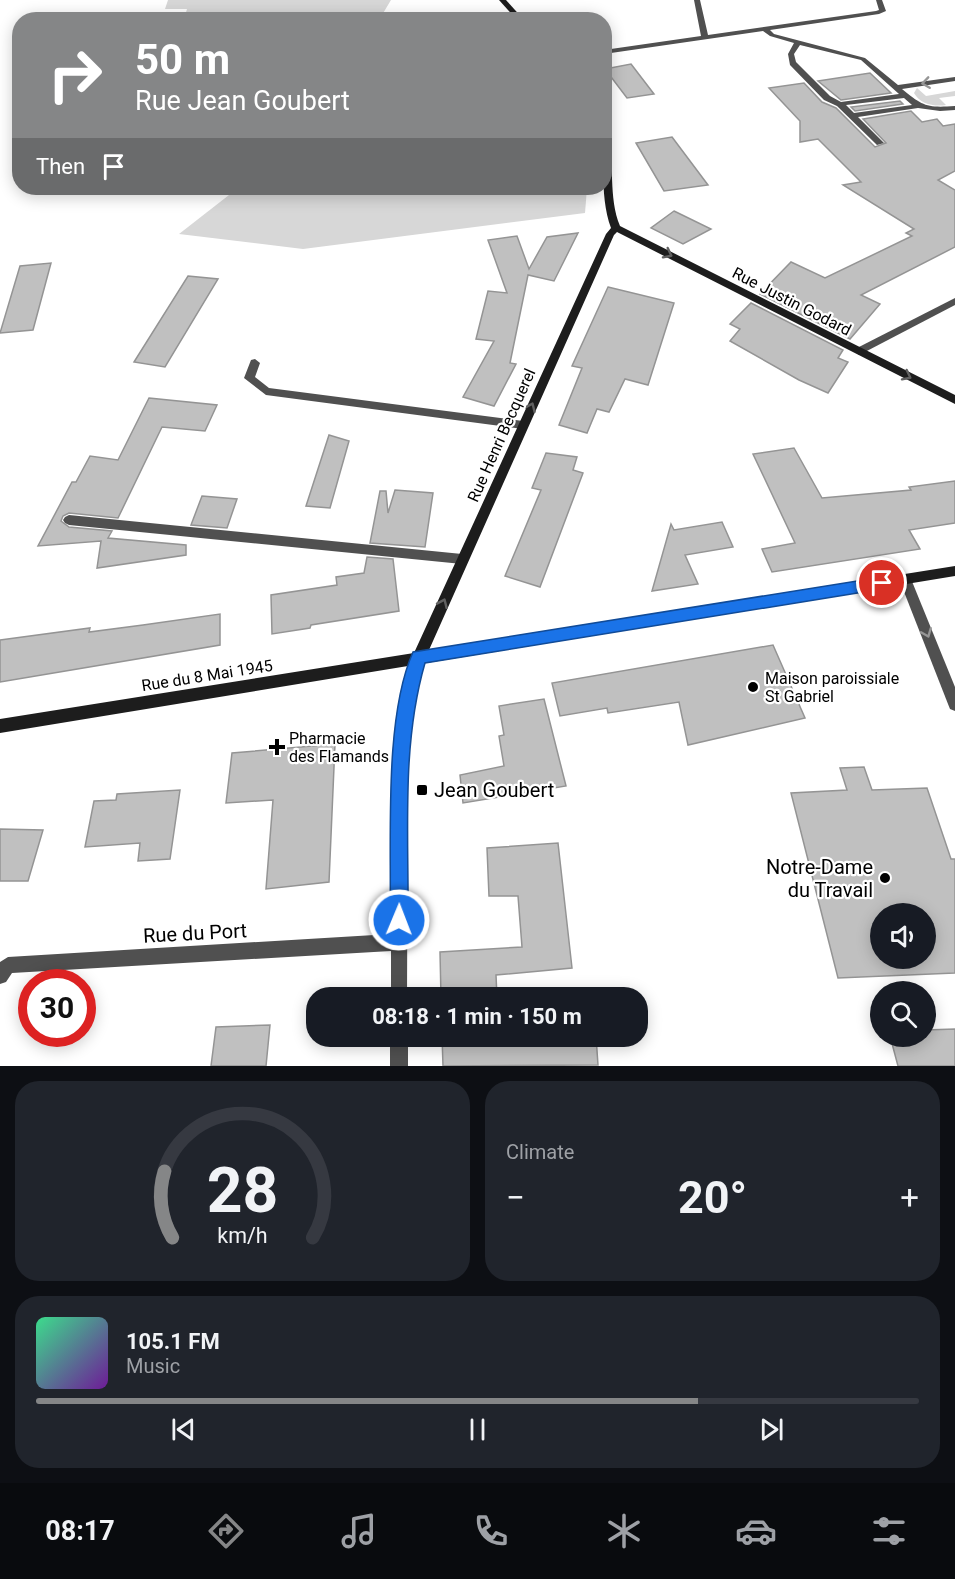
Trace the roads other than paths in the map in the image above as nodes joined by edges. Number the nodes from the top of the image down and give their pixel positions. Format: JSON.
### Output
{"nodes":[{"id":1,"x":502,"y":0,"type":"edge"},
{"id":2,"x":698,"y":0,"type":"edge"},
{"id":3,"x":879,"y":0,"type":"edge"},
{"id":4,"x":513,"y":12,"type":"edge"},
{"id":5,"x":764,"y":29,"type":"junction"},
{"id":6,"x":705,"y":38,"type":"junction"},
{"id":7,"x":799,"y":41,"type":"junction"},
{"id":8,"x":612,"y":51,"type":"edge"},
{"id":9,"x":955,"y":79,"type":"edge"},
{"id":10,"x":897,"y":87,"type":"junction"},
{"id":11,"x":906,"y":95,"type":"junction"},
{"id":12,"x":840,"y":104,"type":"junction"},
{"id":13,"x":918,"y":106,"type":"junction"},
{"id":14,"x":955,"y":108,"type":"edge"},
{"id":15,"x":852,"y":116,"type":"junction"},
{"id":16,"x":880,"y":142,"type":"dead end"},
{"id":17,"x":611,"y":195,"type":"edge"},
{"id":18,"x":615,"y":228,"type":"junction"},
{"id":19,"x":955,"y":301,"type":"edge"},
{"id":20,"x":859,"y":351,"type":"junction"},
{"id":21,"x":255,"y":363,"type":"dead end"},
{"id":22,"x":955,"y":400,"type":"edge"},
{"id":23,"x":523,"y":425,"type":"junction"},
{"id":24,"x":69,"y":520,"type":"dead end"},
{"id":25,"x":462,"y":559,"type":"junction"},
{"id":26,"x":955,"y":571,"type":"edge"},
{"id":27,"x":905,"y":579,"type":"junction"},
{"id":28,"x":419,"y":657,"type":"junction"},
{"id":29,"x":955,"y":704,"type":"edge"},
{"id":30,"x":0,"y":726,"type":"edge"},
{"id":31,"x":399,"y":942,"type":"junction"},
{"id":32,"x":0,"y":976,"type":"edge"},
{"id":33,"x":399,"y":987,"type":"edge"},
{"id":34,"x":399,"y":1047,"type":"edge"},
{"id":35,"x":399,"y":1066,"type":"edge"}],
"edges":[{"from":1,"to":4,"type":"street"},
{"from":2,"to":6,"type":"street"},
{"from":3,"to":5,"type":"street"},
{"from":5,"to":6,"type":"street"},
{"from":5,"to":7,"type":"street"},
{"from":6,"to":8,"type":"street"},
{"from":7,"to":10,"type":"street"},
{"from":7,"to":12,"type":"street"},
{"from":9,"to":10,"type":"street","one_way":true},
{"from":10,"to":11,"type":"street"},
{"from":11,"to":12,"type":"street"},
{"from":11,"to":13,"type":"street"},
{"from":12,"to":15,"type":"street"},
{"from":13,"to":14,"type":"street"},
{"from":13,"to":15,"type":"street"},
{"from":15,"to":16,"type":"street"},
{"from":17,"to":18,"type":"street"},
{"from":18,"to":20,"type":"street","name":"Rue Justin Godard","one_way":true},
{"from":23,"to":18,"type":"street","name":"Rue Henri Becquerel","one_way":true},
{"from":19,"to":20,"type":"street"},
{"from":20,"to":22,"type":"street","name":"Rue Justin Godard","one_way":true},
{"from":21,"to":23,"type":"street"},
{"from":23,"to":25,"type":"street","name":"Rue Henri Becquerel"},
{"from":24,"to":25,"type":"street"},
{"from":28,"to":25,"type":"street","name":"Rue Henri Becquerel","one_way":true},
{"from":26,"to":27,"type":"street","name":"Rue du 8 Mai 1945"},
{"from":27,"to":28,"type":"street","name":"Rue du 8 Mai 1945"},
{"from":27,"to":29,"type":"street","one_way":true},
{"from":28,"to":30,"type":"street","name":"Rue du 8 Mai 1945"},
{"from":28,"to":31,"type":"street"},
{"from":31,"to":32,"type":"street","name":"Rue du Port"},
{"from":31,"to":33,"type":"street"},
{"from":34,"to":35,"type":"street"}]}
